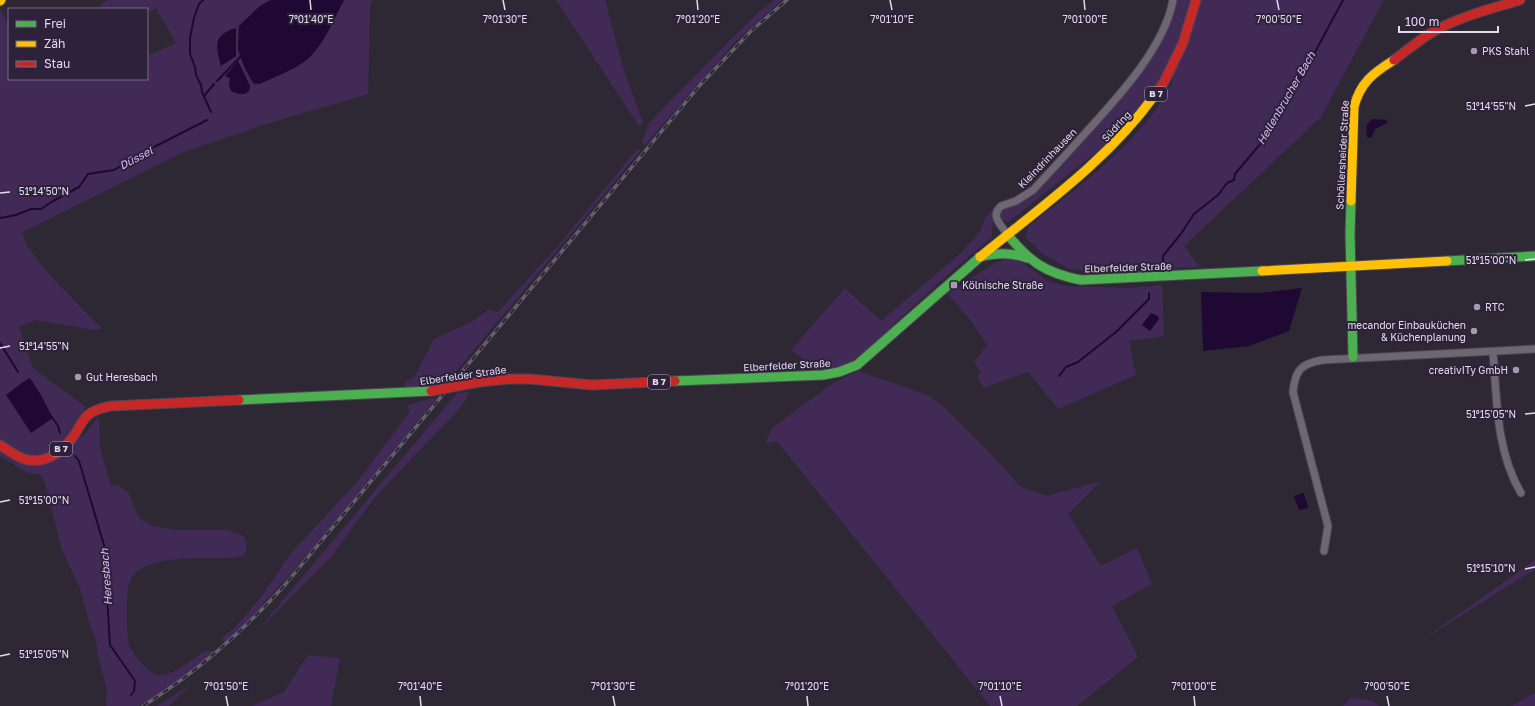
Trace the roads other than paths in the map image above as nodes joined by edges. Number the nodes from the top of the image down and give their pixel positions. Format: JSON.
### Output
{"nodes":[{"id":1,"x":1173,"y":0,"type":"edge"},
{"id":2,"x":1196,"y":0,"type":"edge"},
{"id":3,"x":1520,"y":0,"type":"edge"},
{"id":4,"x":1007,"y":234,"type":"junction"},
{"id":5,"x":1535,"y":256,"type":"edge"},
{"id":6,"x":979,"y":257,"type":"junction"},
{"id":7,"x":1028,"y":259,"type":"junction"},
{"id":8,"x":1350,"y":266,"type":"junction"},
{"id":9,"x":1535,"y":349,"type":"edge"},
{"id":10,"x":1493,"y":352,"type":"junction"},
{"id":11,"x":1354,"y":357,"type":"junction"},
{"id":12,"x":0,"y":445,"type":"edge"},
{"id":13,"x":1521,"y":493,"type":"dead end"},
{"id":14,"x":1324,"y":551,"type":"dead end"}],
"edges":[{"from":1,"to":4,"type":"street","name":"Kleindrinhausen"},
{"from":2,"to":4,"type":"main road","name":"Südring","number":"B 7"},
{"from":3,"to":8,"type":"main road","name":"Schöllersheider Straße"},
{"from":4,"to":6,"type":"main road","name":"Elberfelder Straße","number":"B 7"},
{"from":4,"to":7,"type":"main road","name":"Elberfelder Straße"},
{"from":5,"to":8,"type":"main road","name":"Elberfelder Straße"},
{"from":6,"to":7,"type":"main road"},
{"from":6,"to":12,"type":"main road","name":"Elberfelder Straße","number":"B 7","bridge":true},
{"from":7,"to":8,"type":"main road","name":"Elberfelder Straße"},
{"from":8,"to":11,"type":"main road","name":"Schöllersheider Straße"},
{"from":9,"to":10,"type":"street"},
{"from":10,"to":11,"type":"street"},
{"from":10,"to":13,"type":"street"},
{"from":11,"to":14,"type":"street"}]}
